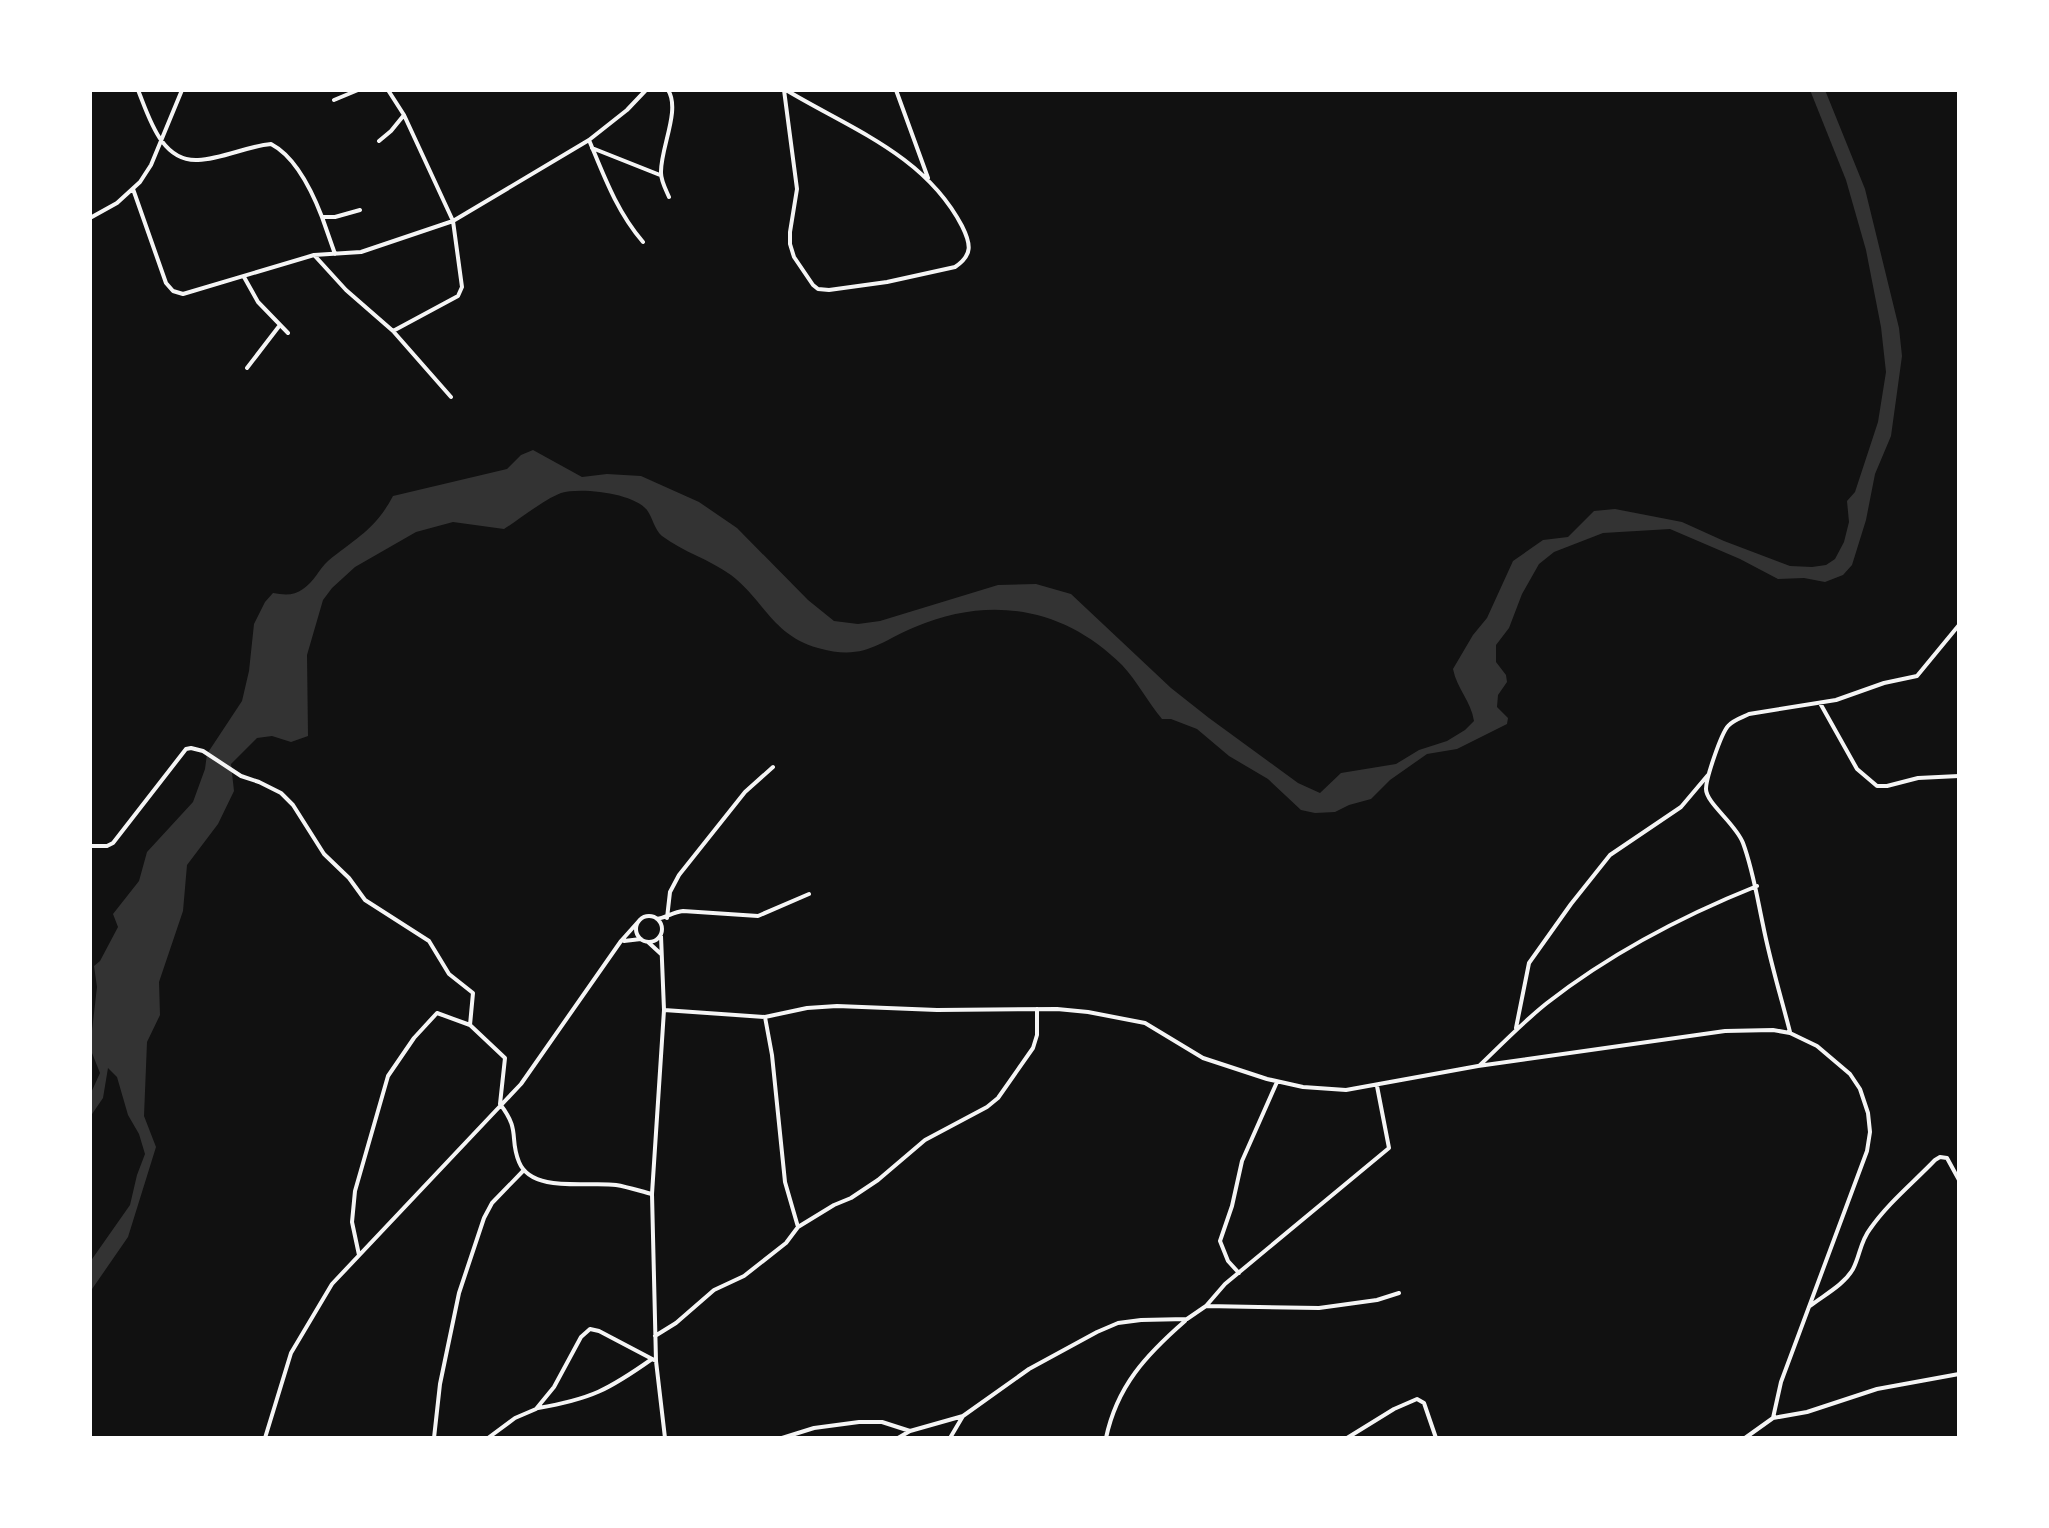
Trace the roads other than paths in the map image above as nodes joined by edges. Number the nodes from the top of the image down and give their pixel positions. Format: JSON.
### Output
{"nodes":[{"id":1,"x":138,"y":90,"type":"edge"},
{"id":2,"x":182,"y":90,"type":"edge"},
{"id":3,"x":358,"y":90,"type":"edge"},
{"id":4,"x":388,"y":90,"type":"edge"},
{"id":5,"x":646,"y":90,"type":"edge"},
{"id":6,"x":668,"y":90,"type":"edge"},
{"id":7,"x":785,"y":90,"type":"edge"},
{"id":8,"x":896,"y":90,"type":"edge"},
{"id":9,"x":334,"y":100,"type":"dead end"},
{"id":10,"x":404,"y":115,"type":"junction"},
{"id":11,"x":589,"y":140,"type":"junction"},
{"id":12,"x":160,"y":141,"type":"junction"},
{"id":13,"x":379,"y":141,"type":"dead end"},
{"id":14,"x":592,"y":148,"type":"junction"},
{"id":15,"x":660,"y":175,"type":"junction"},
{"id":16,"x":929,"y":180,"type":"junction"},
{"id":17,"x":133,"y":189,"type":"junction"},
{"id":18,"x":669,"y":197,"type":"dead end"},
{"id":19,"x":360,"y":210,"type":"dead end"},
{"id":20,"x":322,"y":217,"type":"junction"},
{"id":21,"x":90,"y":218,"type":"edge"},
{"id":22,"x":453,"y":221,"type":"junction"},
{"id":23,"x":643,"y":242,"type":"dead end"},
{"id":24,"x":335,"y":254,"type":"junction"},
{"id":25,"x":314,"y":255,"type":"junction"},
{"id":26,"x":244,"y":277,"type":"junction"},
{"id":27,"x":280,"y":325,"type":"junction"},
{"id":28,"x":393,"y":331,"type":"junction"},
{"id":29,"x":288,"y":333,"type":"dead end"},
{"id":30,"x":247,"y":368,"type":"dead end"},
{"id":31,"x":451,"y":397,"type":"dead end"},
{"id":32,"x":1959,"y":625,"type":"edge"},
{"id":33,"x":1820,"y":703,"type":"junction"},
{"id":34,"x":773,"y":767,"type":"dead end"},
{"id":35,"x":1708,"y":775,"type":"junction"},
{"id":36,"x":1959,"y":776,"type":"edge"},
{"id":37,"x":90,"y":846,"type":"edge"},
{"id":38,"x":1757,"y":886,"type":"junction"},
{"id":39,"x":809,"y":894,"type":"dead end"},
{"id":40,"x":667,"y":918,"type":"junction"},
{"id":41,"x":657,"y":919,"type":"junction"},
{"id":42,"x":638,"y":922,"type":"junction"},
{"id":43,"x":661,"y":936,"type":"junction"},
{"id":44,"x":641,"y":939,"type":"junction"},
{"id":45,"x":621,"y":941,"type":"junction"},
{"id":46,"x":648,"y":942,"type":"junction"},
{"id":47,"x":663,"y":956,"type":"junction"},
{"id":48,"x":1037,"y":1009,"type":"junction"},
{"id":49,"x":664,"y":1010,"type":"junction"},
{"id":50,"x":765,"y":1017,"type":"junction"},
{"id":51,"x":470,"y":1025,"type":"junction"},
{"id":52,"x":1515,"y":1032,"type":"junction"},
{"id":53,"x":1790,"y":1033,"type":"junction"},
{"id":54,"x":1478,"y":1066,"type":"junction"},
{"id":55,"x":1277,"y":1082,"type":"junction"},
{"id":56,"x":1377,"y":1086,"type":"junction"},
{"id":57,"x":500,"y":1104,"type":"junction"},
{"id":58,"x":524,"y":1170,"type":"junction"},
{"id":59,"x":1959,"y":1180,"type":"edge"},
{"id":60,"x":652,"y":1194,"type":"junction"},
{"id":61,"x":798,"y":1227,"type":"junction"},
{"id":62,"x":359,"y":1255,"type":"junction"},
{"id":63,"x":1239,"y":1273,"type":"junction"},
{"id":64,"x":1399,"y":1293,"type":"dead end"},
{"id":65,"x":1206,"y":1306,"type":"junction"},
{"id":66,"x":1808,"y":1308,"type":"junction"},
{"id":67,"x":1187,"y":1319,"type":"junction"},
{"id":68,"x":655,"y":1336,"type":"junction"},
{"id":69,"x":654,"y":1360,"type":"junction"},
{"id":70,"x":1959,"y":1374,"type":"edge"},
{"id":71,"x":536,"y":1409,"type":"junction"},
{"id":72,"x":963,"y":1416,"type":"junction"},
{"id":73,"x":1773,"y":1418,"type":"junction"},
{"id":74,"x":910,"y":1431,"type":"junction"},
{"id":75,"x":265,"y":1438,"type":"edge"},
{"id":76,"x":434,"y":1438,"type":"edge"},
{"id":77,"x":488,"y":1438,"type":"edge"},
{"id":78,"x":665,"y":1438,"type":"edge"},
{"id":79,"x":782,"y":1438,"type":"edge"},
{"id":80,"x":898,"y":1438,"type":"edge"},
{"id":81,"x":950,"y":1438,"type":"edge"},
{"id":82,"x":1106,"y":1438,"type":"edge"},
{"id":83,"x":1347,"y":1438,"type":"edge"},
{"id":84,"x":1436,"y":1438,"type":"edge"},
{"id":85,"x":1745,"y":1438,"type":"edge"}],
"edges":[{"from":1,"to":12,"type":"street"},
{"from":2,"to":12,"type":"street"},
{"from":3,"to":9,"type":"street"},
{"from":4,"to":10,"type":"street"},
{"from":5,"to":11,"type":"street"},
{"from":6,"to":15,"type":"street"},
{"from":7,"to":16,"type":"street"},
{"from":7,"to":16,"type":"street"},
{"from":8,"to":16,"type":"street"},
{"from":10,"to":13,"type":"street"},
{"from":10,"to":22,"type":"street"},
{"from":11,"to":14,"type":"street"},
{"from":11,"to":22,"type":"street"},
{"from":12,"to":17,"type":"street"},
{"from":12,"to":20,"type":"street"},
{"from":14,"to":15,"type":"street"},
{"from":14,"to":23,"type":"street"},
{"from":15,"to":18,"type":"street"},
{"from":17,"to":21,"type":"street"},
{"from":17,"to":26,"type":"street"},
{"from":19,"to":20,"type":"street"},
{"from":20,"to":24,"type":"street"},
{"from":22,"to":24,"type":"street"},
{"from":22,"to":28,"type":"street"},
{"from":24,"to":25,"type":"street"},
{"from":25,"to":26,"type":"street"},
{"from":25,"to":28,"type":"street"},
{"from":26,"to":27,"type":"street"},
{"from":27,"to":29,"type":"street"},
{"from":27,"to":30,"type":"street"},
{"from":28,"to":31,"type":"street"},
{"from":32,"to":33,"type":"street"},
{"from":33,"to":35,"type":"street"},
{"from":33,"to":36,"type":"street"},
{"from":34,"to":40,"type":"street"},
{"from":35,"to":38,"type":"street"},
{"from":35,"to":52,"type":"street"},
{"from":37,"to":51,"type":"street"},
{"from":38,"to":52,"type":"street"},
{"from":38,"to":53,"type":"street"},
{"from":39,"to":40,"type":"street"},
{"from":40,"to":41,"type":"street"},
{"from":41,"to":42,"type":"street"},
{"from":41,"to":43,"type":"street"},
{"from":42,"to":44,"type":"street"},
{"from":42,"to":45,"type":"street"},
{"from":43,"to":46,"type":"street"},
{"from":43,"to":47,"type":"street"},
{"from":44,"to":45,"type":"street"},
{"from":44,"to":46,"type":"street"},
{"from":45,"to":57,"type":"street"},
{"from":46,"to":47,"type":"street"},
{"from":47,"to":49,"type":"street"},
{"from":48,"to":50,"type":"street"},
{"from":48,"to":55,"type":"street"},
{"from":48,"to":61,"type":"street"},
{"from":49,"to":50,"type":"street"},
{"from":49,"to":60,"type":"street"},
{"from":50,"to":61,"type":"street"},
{"from":51,"to":57,"type":"street"},
{"from":51,"to":62,"type":"street"},
{"from":52,"to":54,"type":"street"},
{"from":53,"to":54,"type":"street"},
{"from":53,"to":66,"type":"street"},
{"from":54,"to":56,"type":"street"},
{"from":55,"to":56,"type":"street"},
{"from":55,"to":63,"type":"street"},
{"from":56,"to":63,"type":"street"},
{"from":57,"to":58,"type":"street"},
{"from":57,"to":62,"type":"street"},
{"from":58,"to":60,"type":"street"},
{"from":58,"to":76,"type":"street"},
{"from":59,"to":66,"type":"street"},
{"from":60,"to":68,"type":"street"},
{"from":61,"to":68,"type":"street"},
{"from":62,"to":75,"type":"street"},
{"from":63,"to":65,"type":"street"},
{"from":64,"to":65,"type":"street"},
{"from":65,"to":67,"type":"street"},
{"from":66,"to":73,"type":"street"},
{"from":67,"to":72,"type":"street"},
{"from":67,"to":82,"type":"street"},
{"from":68,"to":69,"type":"street"},
{"from":69,"to":71,"type":"street"},
{"from":69,"to":71,"type":"street"},
{"from":69,"to":78,"type":"street"},
{"from":70,"to":73,"type":"street"},
{"from":71,"to":77,"type":"street"},
{"from":72,"to":74,"type":"street"},
{"from":72,"to":81,"type":"street"},
{"from":73,"to":85,"type":"street"},
{"from":74,"to":79,"type":"street"},
{"from":74,"to":80,"type":"street"},
{"from":83,"to":84,"type":"street"}]}
